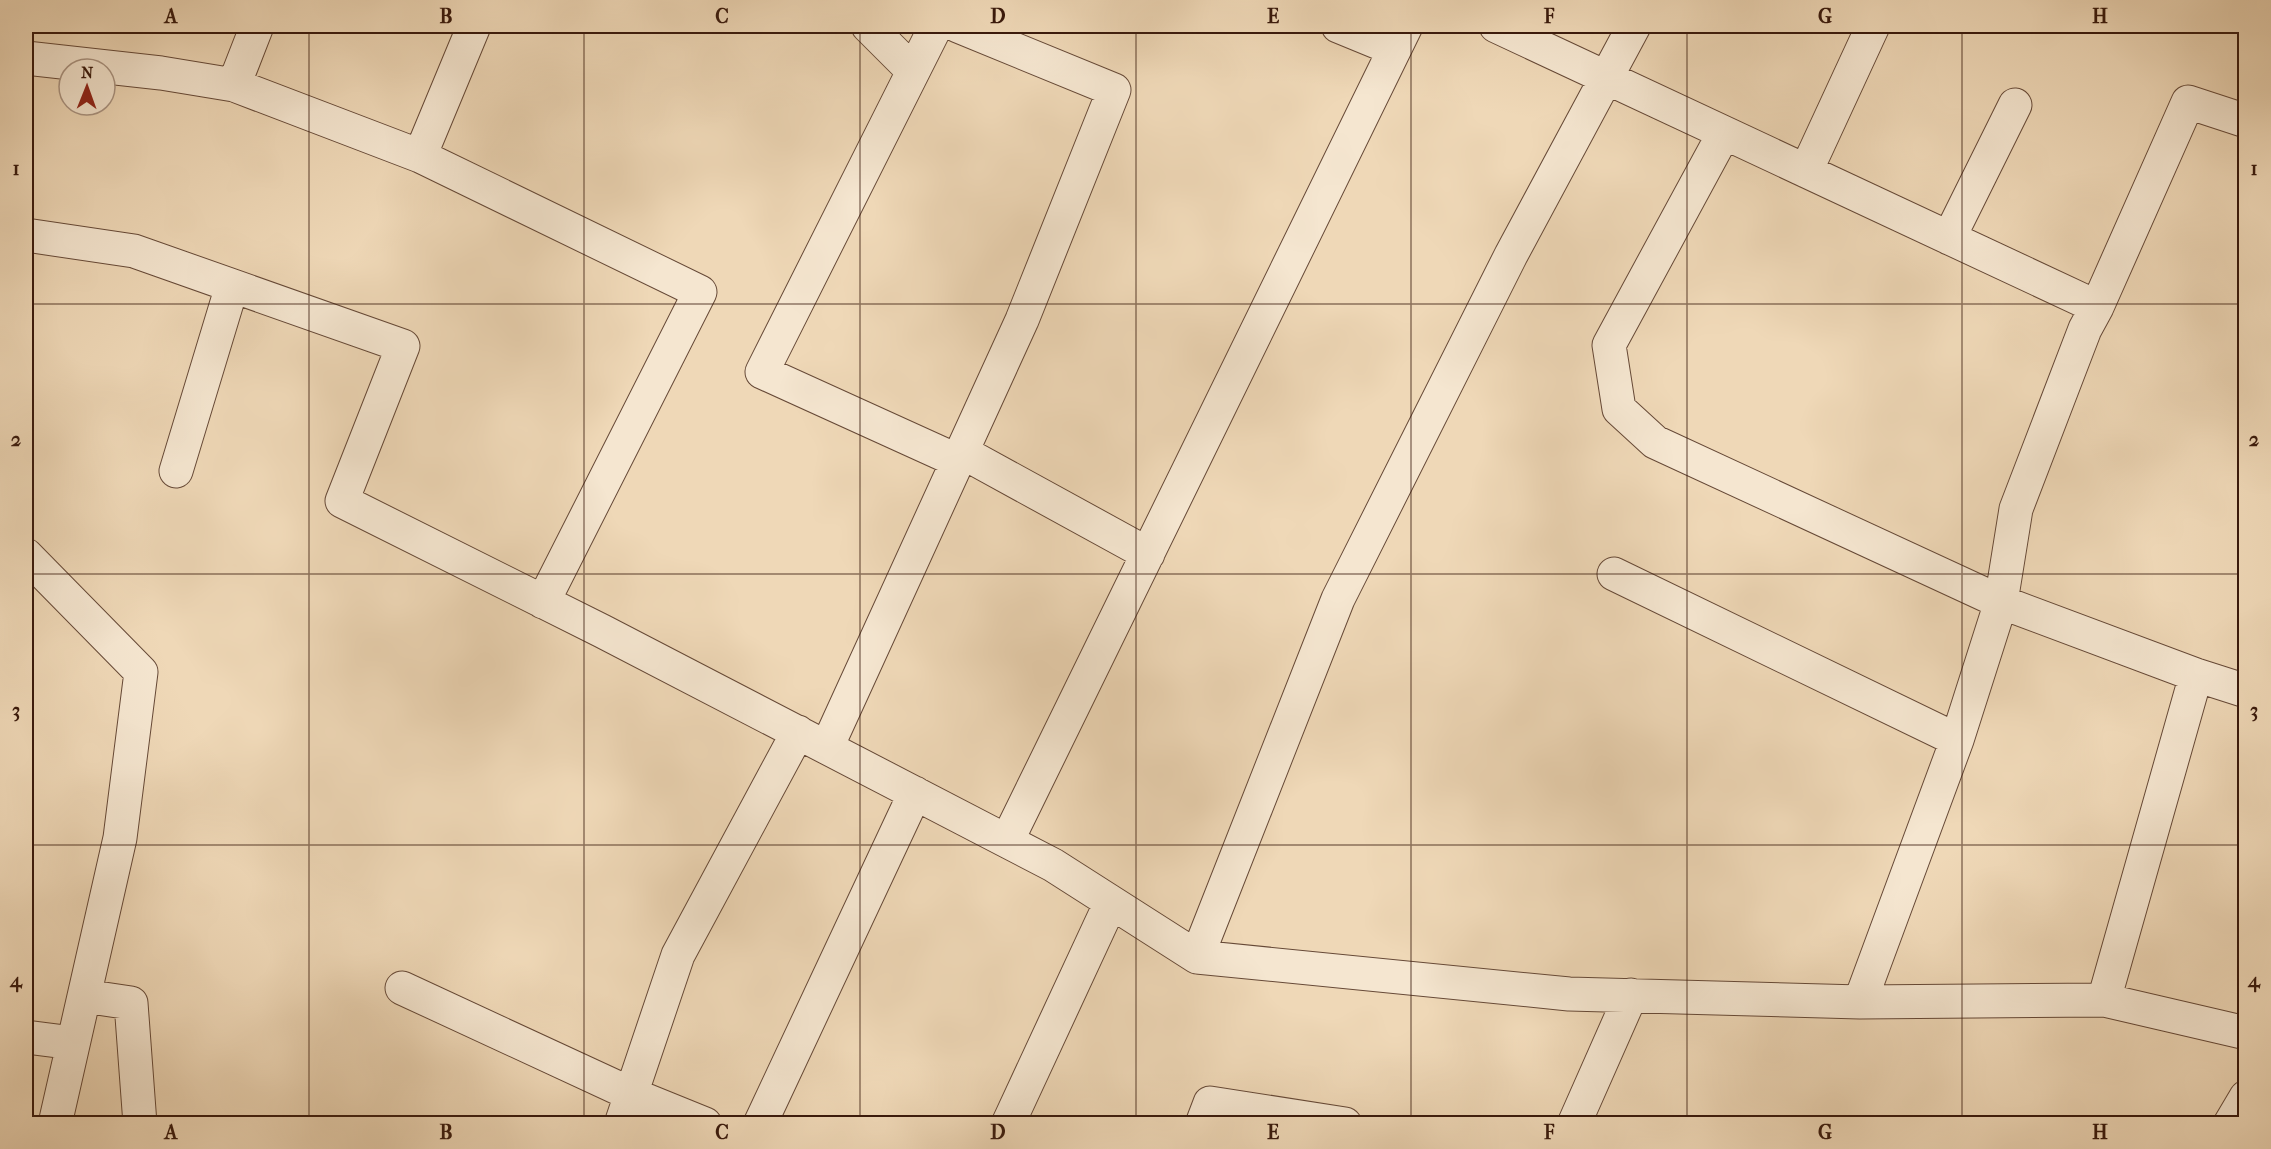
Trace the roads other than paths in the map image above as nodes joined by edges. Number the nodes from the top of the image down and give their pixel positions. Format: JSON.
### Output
{"nodes":[{"id":1,"x":257,"y":26,"type":"edge"},
{"id":2,"x":474,"y":26,"type":"edge"},
{"id":3,"x":868,"y":26,"type":"edge"},
{"id":4,"x":936,"y":26,"type":"edge"},
{"id":5,"x":958,"y":26,"type":"edge"},
{"id":6,"x":1338,"y":26,"type":"edge"},
{"id":7,"x":1496,"y":26,"type":"edge"},
{"id":8,"x":1634,"y":26,"type":"edge"},
{"id":9,"x":1873,"y":26,"type":"edge"},
{"id":10,"x":1400,"y":37,"type":"edge"},
{"id":11,"x":26,"y":58,"type":"edge"},
{"id":12,"x":913,"y":71,"type":"junction"},
{"id":13,"x":1606,"y":79,"type":"junction"},
{"id":14,"x":234,"y":85,"type":"junction"},
{"id":15,"x":2015,"y":105,"type":"dead end"},
{"id":16,"x":2246,"y":121,"type":"edge"},
{"id":17,"x":1724,"y":133,"type":"junction"},
{"id":18,"x":420,"y":156,"type":"junction"},
{"id":19,"x":1806,"y":171,"type":"junction"},
{"id":20,"x":26,"y":235,"type":"edge"},
{"id":21,"x":1949,"y":238,"type":"junction"},
{"id":22,"x":232,"y":286,"type":"junction"},
{"id":23,"x":2097,"y":307,"type":"junction"},
{"id":24,"x":960,"y":457,"type":"junction"},
{"id":25,"x":176,"y":471,"type":"dead end"},
{"id":26,"x":1148,"y":554,"type":"junction"},
{"id":27,"x":26,"y":555,"type":"edge"},
{"id":28,"x":1614,"y":574,"type":"dead end"},
{"id":29,"x":543,"y":602,"type":"junction"},
{"id":30,"x":2001,"y":602,"type":"junction"},
{"id":31,"x":2196,"y":675,"type":"junction"},
{"id":32,"x":2246,"y":691,"type":"edge"},
{"id":33,"x":798,"y":732,"type":"junction"},
{"id":34,"x":1956,"y":740,"type":"junction"},
{"id":35,"x":827,"y":747,"type":"junction"},
{"id":36,"x":915,"y":793,"type":"junction"},
{"id":37,"x":1007,"y":841,"type":"junction"},
{"id":38,"x":1111,"y":902,"type":"junction"},
{"id":39,"x":1197,"y":957,"type":"junction"},
{"id":40,"x":402,"y":988,"type":"dead end"},
{"id":41,"x":1631,"y":995,"type":"junction"},
{"id":42,"x":84,"y":996,"type":"junction"},
{"id":43,"x":2104,"y":1000,"type":"junction"},
{"id":44,"x":1860,"y":1002,"type":"junction"},
{"id":45,"x":2246,"y":1033,"type":"edge"},
{"id":46,"x":26,"y":1037,"type":"edge"},
{"id":47,"x":73,"y":1043,"type":"junction"},
{"id":48,"x":2246,"y":1097,"type":"edge"},
{"id":49,"x":626,"y":1109,"type":"edge"},
{"id":50,"x":55,"y":1124,"type":"edge"},
{"id":51,"x":140,"y":1124,"type":"edge"},
{"id":52,"x":705,"y":1124,"type":"edge"},
{"id":53,"x":760,"y":1124,"type":"edge"},
{"id":54,"x":1008,"y":1124,"type":"edge"},
{"id":55,"x":1202,"y":1124,"type":"edge"},
{"id":56,"x":1345,"y":1124,"type":"edge"},
{"id":57,"x":1574,"y":1124,"type":"edge"},
{"id":58,"x":2230,"y":1124,"type":"edge"}],
"edges":[{"from":1,"to":14,"type":"street"},
{"from":2,"to":18,"type":"street"},
{"from":3,"to":12,"type":"street"},
{"from":4,"to":12,"type":"street"},
{"from":5,"to":24,"type":"street"},
{"from":6,"to":10,"type":"street"},
{"from":7,"to":13,"type":"street"},
{"from":8,"to":13,"type":"street"},
{"from":9,"to":19,"type":"street"},
{"from":10,"to":26,"type":"street"},
{"from":11,"to":14,"type":"street"},
{"from":12,"to":24,"type":"street"},
{"from":13,"to":17,"type":"street"},
{"from":13,"to":39,"type":"street"},
{"from":14,"to":18,"type":"street"},
{"from":15,"to":21,"type":"street"},
{"from":16,"to":23,"type":"street"},
{"from":17,"to":19,"type":"street"},
{"from":17,"to":30,"type":"street"},
{"from":18,"to":29,"type":"street"},
{"from":19,"to":21,"type":"street"},
{"from":20,"to":22,"type":"street"},
{"from":21,"to":23,"type":"street"},
{"from":22,"to":25,"type":"street"},
{"from":22,"to":29,"type":"street"},
{"from":23,"to":30,"type":"street"},
{"from":24,"to":26,"type":"street"},
{"from":24,"to":35,"type":"street"},
{"from":26,"to":37,"type":"street"},
{"from":27,"to":42,"type":"street"},
{"from":28,"to":34,"type":"street"},
{"from":29,"to":33,"type":"street"},
{"from":30,"to":31,"type":"street"},
{"from":30,"to":34,"type":"street"},
{"from":31,"to":32,"type":"street"},
{"from":31,"to":43,"type":"street"},
{"from":33,"to":35,"type":"street"},
{"from":33,"to":49,"type":"street"},
{"from":34,"to":44,"type":"street"},
{"from":35,"to":36,"type":"street"},
{"from":36,"to":37,"type":"street"},
{"from":36,"to":53,"type":"street"},
{"from":37,"to":38,"type":"street"},
{"from":38,"to":39,"type":"street"},
{"from":38,"to":54,"type":"street"},
{"from":39,"to":41,"type":"street"},
{"from":40,"to":49,"type":"street"},
{"from":41,"to":44,"type":"street"},
{"from":41,"to":57,"type":"street"},
{"from":42,"to":47,"type":"street"},
{"from":42,"to":51,"type":"street"},
{"from":43,"to":44,"type":"street"},
{"from":43,"to":45,"type":"street"},
{"from":46,"to":47,"type":"street"},
{"from":47,"to":50,"type":"street"},
{"from":48,"to":58,"type":"street"},
{"from":49,"to":52,"type":"street"},
{"from":55,"to":56,"type":"street"}]}
